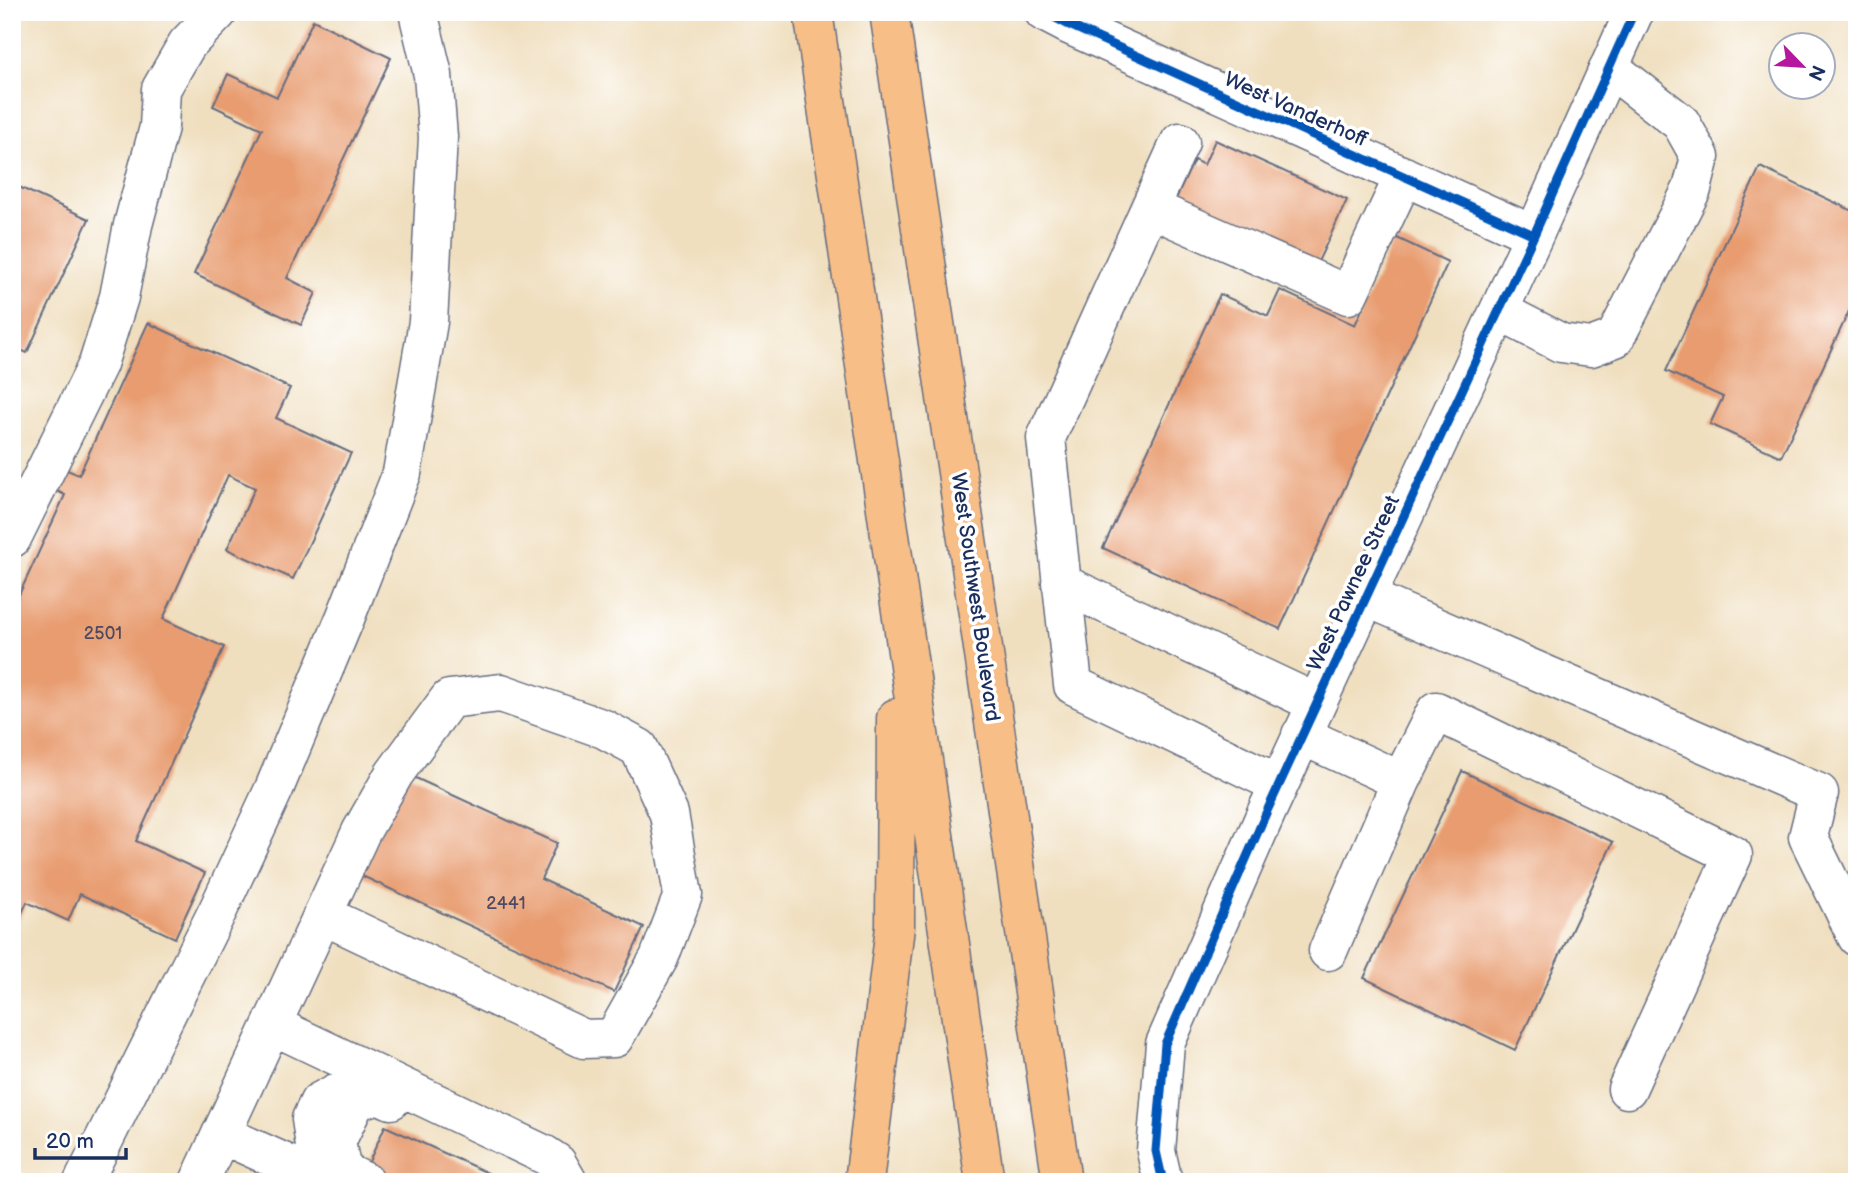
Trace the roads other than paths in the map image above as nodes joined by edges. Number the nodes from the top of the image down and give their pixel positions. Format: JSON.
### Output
{"nodes":[{"id":1,"x":218,"y":12,"type":"edge"},
{"id":2,"x":418,"y":12,"type":"edge"},
{"id":3,"x":813,"y":12,"type":"edge"},
{"id":4,"x":889,"y":12,"type":"edge"},
{"id":5,"x":1044,"y":12,"type":"edge"},
{"id":6,"x":1634,"y":12,"type":"edge"},
{"id":7,"x":1102,"y":25,"type":"edge"},
{"id":8,"x":1609,"y":67,"type":"junction"},
{"id":9,"x":1181,"y":142,"type":"dead end"},
{"id":10,"x":1404,"y":176,"type":"junction"},
{"id":11,"x":1150,"y":208,"type":"junction"},
{"id":12,"x":1534,"y":235,"type":"junction"},
{"id":13,"x":1499,"y":312,"type":"junction"},
{"id":14,"x":12,"y":538,"type":"edge"},
{"id":15,"x":1061,"y":583,"type":"junction"},
{"id":16,"x":897,"y":587,"type":"junction"},
{"id":17,"x":1366,"y":597,"type":"junction"},
{"id":18,"x":1309,"y":719,"type":"junction"},
{"id":19,"x":1401,"y":781,"type":"junction"},
{"id":20,"x":1279,"y":784,"type":"junction"},
{"id":21,"x":323,"y":915,"type":"junction"},
{"id":22,"x":1857,"y":937,"type":"edge"},
{"id":23,"x":1328,"y":951,"type":"dead end"},
{"id":24,"x":272,"y":1025,"type":"junction"},
{"id":25,"x":1627,"y":1089,"type":"dead end"},
{"id":26,"x":221,"y":1134,"type":"junction"},
{"id":27,"x":524,"y":1145,"type":"junction"},
{"id":28,"x":563,"y":1172,"type":"edge"},
{"id":29,"x":345,"y":1178,"type":"edge"},
{"id":30,"x":83,"y":1182,"type":"edge"},
{"id":31,"x":199,"y":1182,"type":"edge"},
{"id":32,"x":864,"y":1182,"type":"edge"},
{"id":33,"x":985,"y":1182,"type":"edge"},
{"id":34,"x":1062,"y":1182,"type":"edge"},
{"id":35,"x":1163,"y":1182,"type":"edge"}],
"edges":[{"from":1,"to":14,"type":"street"},
{"from":2,"to":30,"type":"street"},
{"from":3,"to":16,"type":"main road"},
{"from":4,"to":34,"type":"main road","name":"West Southwest Boulevard"},
{"from":5,"to":7,"type":"street","name":"West Vanderhoff"},
{"from":6,"to":8,"type":"street","name":"West Pawnee Street"},
{"from":7,"to":10,"type":"street","name":"West Vanderhoff"},
{"from":8,"to":12,"type":"street","name":"West Pawnee Street"},
{"from":8,"to":13,"type":"street"},
{"from":9,"to":11,"type":"street"},
{"from":10,"to":11,"type":"street"},
{"from":10,"to":12,"type":"street","name":"West Vanderhoff"},
{"from":11,"to":15,"type":"street"},
{"from":12,"to":13,"type":"street","name":"West Pawnee Street"},
{"from":13,"to":17,"type":"street","name":"West Pawnee Street"},
{"from":15,"to":18,"type":"street"},
{"from":15,"to":20,"type":"street"},
{"from":16,"to":32,"type":"main road"},
{"from":16,"to":33,"type":"main road"},
{"from":17,"to":18,"type":"street","name":"West Pawnee Street"},
{"from":17,"to":22,"type":"street"},
{"from":18,"to":19,"type":"street"},
{"from":18,"to":20,"type":"street","name":"West Pawnee Street"},
{"from":19,"to":23,"type":"street"},
{"from":19,"to":25,"type":"street"},
{"from":20,"to":35,"type":"street","name":"West Pawnee Street"},
{"from":21,"to":21,"type":"street"},
{"from":21,"to":24,"type":"street"},
{"from":24,"to":26,"type":"street"},
{"from":24,"to":27,"type":"street"},
{"from":26,"to":29,"type":"street"},
{"from":26,"to":31,"type":"street"},
{"from":27,"to":28,"type":"street"},
{"from":27,"to":29,"type":"street"}]}
